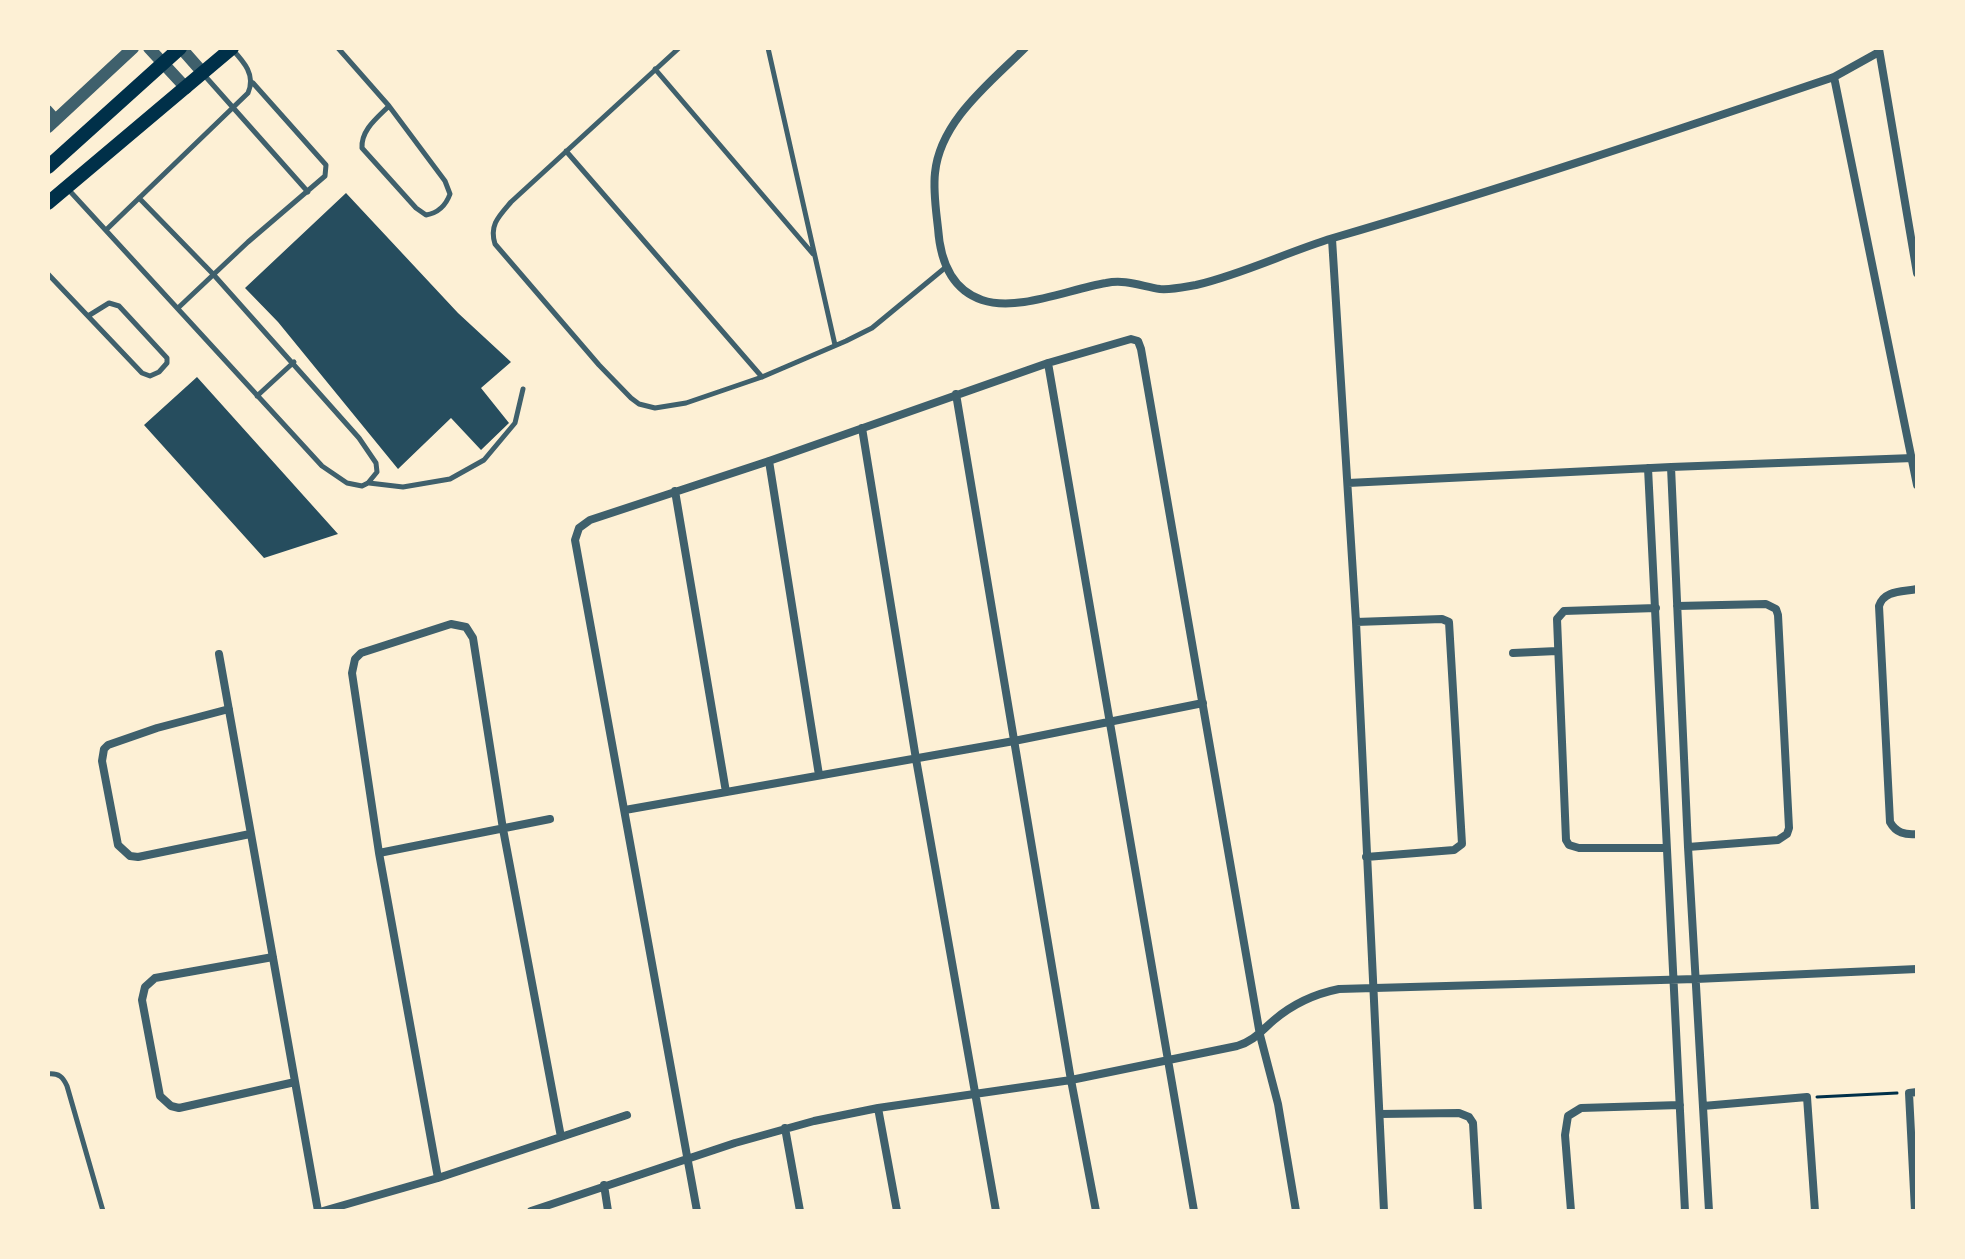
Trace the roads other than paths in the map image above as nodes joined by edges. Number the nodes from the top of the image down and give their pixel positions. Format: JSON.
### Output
{"nodes":[{"id":1,"x":133,"y":48,"type":"edge"},
{"id":2,"x":149,"y":48,"type":"edge"},
{"id":3,"x":181,"y":48,"type":"edge"},
{"id":4,"x":232,"y":48,"type":"edge"},
{"id":5,"x":338,"y":48,"type":"edge"},
{"id":6,"x":679,"y":48,"type":"edge"},
{"id":7,"x":768,"y":48,"type":"edge"},
{"id":8,"x":1025,"y":48,"type":"edge"},
{"id":9,"x":1879,"y":50,"type":"edge"},
{"id":10,"x":163,"y":63,"type":"junction"},
{"id":11,"x":655,"y":69,"type":"junction"},
{"id":12,"x":203,"y":73,"type":"junction"},
{"id":13,"x":1834,"y":77,"type":"junction"},
{"id":14,"x":253,"y":83,"type":"junction"},
{"id":15,"x":186,"y":88,"type":"junction"},
{"id":16,"x":389,"y":106,"type":"junction"},
{"id":17,"x":234,"y":109,"type":"junction"},
{"id":18,"x":51,"y":118,"type":"edge"},
{"id":19,"x":566,"y":151,"type":"junction"},
{"id":20,"x":48,"y":167,"type":"edge"},
{"id":21,"x":66,"y":187,"type":"junction"},
{"id":22,"x":308,"y":192,"type":"junction"},
{"id":23,"x":139,"y":198,"type":"junction"},
{"id":24,"x":48,"y":203,"type":"edge"},
{"id":25,"x":106,"y":230,"type":"junction"},
{"id":26,"x":1332,"y":239,"type":"junction"},
{"id":27,"x":815,"y":256,"type":"junction"},
{"id":28,"x":946,"y":267,"type":"junction"},
{"id":29,"x":1917,"y":273,"type":"edge"},
{"id":30,"x":48,"y":274,"type":"edge"},
{"id":31,"x":213,"y":274,"type":"junction"},
{"id":32,"x":178,"y":308,"type":"junction"},
{"id":33,"x":88,"y":316,"type":"junction"},
{"id":34,"x":835,"y":345,"type":"junction"},
{"id":35,"x":294,"y":362,"type":"junction"},
{"id":36,"x":1048,"y":363,"type":"junction"},
{"id":37,"x":762,"y":377,"type":"junction"},
{"id":38,"x":523,"y":389,"type":"dead end"},
{"id":39,"x":956,"y":394,"type":"junction"},
{"id":40,"x":257,"y":396,"type":"junction"},
{"id":41,"x":862,"y":428,"type":"junction"},
{"id":42,"x":1913,"y":458,"type":"junction"},
{"id":43,"x":769,"y":461,"type":"junction"},
{"id":44,"x":1671,"y":467,"type":"junction"},
{"id":45,"x":1648,"y":468,"type":"junction"},
{"id":46,"x":368,"y":483,"type":"junction"},
{"id":47,"x":1348,"y":483,"type":"junction"},
{"id":48,"x":1917,"y":485,"type":"edge"},
{"id":49,"x":675,"y":491,"type":"junction"},
{"id":50,"x":1917,"y":589,"type":"edge"},
{"id":51,"x":1677,"y":606,"type":"junction"},
{"id":52,"x":1656,"y":608,"type":"junction"},
{"id":53,"x":1356,"y":622,"type":"junction"},
{"id":54,"x":1557,"y":651,"type":"junction"},
{"id":55,"x":1513,"y":653,"type":"dead end"},
{"id":56,"x":219,"y":654,"type":"dead end"},
{"id":57,"x":1203,"y":703,"type":"junction"},
{"id":58,"x":229,"y":709,"type":"junction"},
{"id":59,"x":1108,"y":722,"type":"junction"},
{"id":60,"x":1014,"y":741,"type":"junction"},
{"id":61,"x":916,"y":759,"type":"junction"},
{"id":62,"x":819,"y":775,"type":"junction"},
{"id":63,"x":726,"y":792,"type":"junction"},
{"id":64,"x":625,"y":810,"type":"junction"},
{"id":65,"x":550,"y":819,"type":"dead end"},
{"id":66,"x":503,"y":829,"type":"junction"},
{"id":67,"x":250,"y":834,"type":"junction"},
{"id":68,"x":1913,"y":834,"type":"edge"},
{"id":69,"x":1688,"y":847,"type":"junction"},
{"id":70,"x":1665,"y":848,"type":"junction"},
{"id":71,"x":379,"y":853,"type":"junction"},
{"id":72,"x":1366,"y":857,"type":"junction"},
{"id":73,"x":273,"y":957,"type":"junction"},
{"id":74,"x":1917,"y":969,"type":"edge"},
{"id":75,"x":1672,"y":979,"type":"junction"},
{"id":76,"x":1696,"y":979,"type":"junction"},
{"id":77,"x":1372,"y":990,"type":"junction"},
{"id":78,"x":1260,"y":1035,"type":"junction"},
{"id":79,"x":1167,"y":1061,"type":"junction"},
{"id":80,"x":48,"y":1074,"type":"edge"},
{"id":81,"x":1071,"y":1080,"type":"junction"},
{"id":82,"x":295,"y":1082,"type":"junction"},
{"id":83,"x":1913,"y":1092,"type":"edge"},
{"id":84,"x":975,"y":1094,"type":"junction"},
{"id":85,"x":1680,"y":1105,"type":"junction"},
{"id":86,"x":1703,"y":1106,"type":"junction"},
{"id":87,"x":878,"y":1108,"type":"junction"},
{"id":88,"x":1380,"y":1114,"type":"junction"},
{"id":89,"x":627,"y":1115,"type":"dead end"},
{"id":90,"x":785,"y":1128,"type":"junction"},
{"id":91,"x":561,"y":1137,"type":"junction"},
{"id":92,"x":687,"y":1158,"type":"junction"},
{"id":93,"x":438,"y":1178,"type":"junction"},
{"id":94,"x":604,"y":1185,"type":"junction"},
{"id":95,"x":103,"y":1211,"type":"edge"},
{"id":96,"x":320,"y":1211,"type":"edge"},
{"id":97,"x":531,"y":1211,"type":"edge"},
{"id":98,"x":608,"y":1211,"type":"edge"},
{"id":99,"x":697,"y":1211,"type":"edge"},
{"id":100,"x":800,"y":1211,"type":"edge"},
{"id":101,"x":897,"y":1211,"type":"edge"},
{"id":102,"x":996,"y":1211,"type":"edge"},
{"id":103,"x":1096,"y":1211,"type":"edge"},
{"id":104,"x":1194,"y":1211,"type":"edge"},
{"id":105,"x":1296,"y":1211,"type":"edge"},
{"id":106,"x":1384,"y":1211,"type":"edge"},
{"id":107,"x":1478,"y":1211,"type":"edge"},
{"id":108,"x":1571,"y":1211,"type":"edge"},
{"id":109,"x":1685,"y":1211,"type":"edge"},
{"id":110,"x":1709,"y":1211,"type":"edge"},
{"id":111,"x":1815,"y":1211,"type":"edge"},
{"id":112,"x":1915,"y":1211,"type":"edge"}],
"edges":[{"from":1,"to":18,"type":"street"},
{"from":2,"to":10,"type":"street"},
{"from":3,"to":10,"type":"main road"},
{"from":3,"to":12,"type":"street"},
{"from":4,"to":12,"type":"main road"},
{"from":4,"to":14,"type":"lane"},
{"from":5,"to":16,"type":"lane"},
{"from":6,"to":11,"type":"lane"},
{"from":7,"to":27,"type":"lane"},
{"from":8,"to":28,"type":"street"},
{"from":9,"to":13,"type":"street"},
{"from":9,"to":29,"type":"street"},
{"from":10,"to":15,"type":"street"},
{"from":10,"to":20,"type":"main road"},
{"from":11,"to":19,"type":"lane"},
{"from":11,"to":27,"type":"lane"},
{"from":12,"to":15,"type":"main road"},
{"from":12,"to":17,"type":"lane"},
{"from":13,"to":26,"type":"street"},
{"from":13,"to":42,"type":"street"},
{"from":14,"to":17,"type":"lane"},
{"from":14,"to":22,"type":"lane"},
{"from":15,"to":21,"type":"main road"},
{"from":16,"to":16,"type":"lane"},
{"from":17,"to":22,"type":"lane"},
{"from":17,"to":23,"type":"lane"},
{"from":19,"to":37,"type":"lane"},
{"from":19,"to":37,"type":"lane"},
{"from":21,"to":24,"type":"main road"},
{"from":21,"to":25,"type":"lane"},
{"from":22,"to":31,"type":"lane"},
{"from":23,"to":25,"type":"lane"},
{"from":23,"to":31,"type":"lane"},
{"from":25,"to":32,"type":"lane"},
{"from":26,"to":28,"type":"street"},
{"from":26,"to":47,"type":"street"},
{"from":27,"to":34,"type":"lane"},
{"from":28,"to":34,"type":"lane"},
{"from":30,"to":33,"type":"lane"},
{"from":31,"to":32,"type":"lane"},
{"from":31,"to":35,"type":"lane"},
{"from":32,"to":40,"type":"lane"},
{"from":33,"to":33,"type":"lane"},
{"from":34,"to":37,"type":"lane"},
{"from":35,"to":40,"type":"lane"},
{"from":35,"to":46,"type":"lane"},
{"from":36,"to":39,"type":"street"},
{"from":36,"to":57,"type":"street"},
{"from":36,"to":59,"type":"street"},
{"from":38,"to":46,"type":"lane"},
{"from":39,"to":41,"type":"street"},
{"from":39,"to":60,"type":"street"},
{"from":40,"to":46,"type":"lane"},
{"from":41,"to":43,"type":"street"},
{"from":41,"to":61,"type":"street"},
{"from":42,"to":44,"type":"street"},
{"from":42,"to":48,"type":"street"},
{"from":43,"to":49,"type":"street"},
{"from":43,"to":62,"type":"street"},
{"from":44,"to":45,"type":"street"},
{"from":44,"to":51,"type":"street"},
{"from":45,"to":47,"type":"street"},
{"from":45,"to":52,"type":"street"},
{"from":47,"to":53,"type":"street"},
{"from":49,"to":63,"type":"street"},
{"from":49,"to":64,"type":"street"},
{"from":50,"to":68,"type":"street"},
{"from":51,"to":69,"type":"street"},
{"from":51,"to":69,"type":"street"},
{"from":52,"to":54,"type":"street"},
{"from":52,"to":70,"type":"street"},
{"from":53,"to":72,"type":"street"},
{"from":53,"to":72,"type":"street"},
{"from":54,"to":55,"type":"street"},
{"from":54,"to":70,"type":"street"},
{"from":56,"to":58,"type":"street"},
{"from":57,"to":59,"type":"street"},
{"from":57,"to":78,"type":"street"},
{"from":58,"to":67,"type":"street"},
{"from":58,"to":67,"type":"street"},
{"from":59,"to":60,"type":"street"},
{"from":59,"to":79,"type":"street"},
{"from":60,"to":61,"type":"street"},
{"from":60,"to":81,"type":"street"},
{"from":61,"to":62,"type":"street"},
{"from":61,"to":84,"type":"street"},
{"from":62,"to":63,"type":"street"},
{"from":63,"to":64,"type":"street"},
{"from":64,"to":92,"type":"street"},
{"from":65,"to":66,"type":"street"},
{"from":66,"to":71,"type":"street"},
{"from":66,"to":71,"type":"street"},
{"from":66,"to":91,"type":"street"},
{"from":67,"to":73,"type":"street"},
{"from":69,"to":76,"type":"street"},
{"from":70,"to":75,"type":"street"},
{"from":71,"to":93,"type":"street"},
{"from":72,"to":77,"type":"street"},
{"from":73,"to":82,"type":"street"},
{"from":73,"to":82,"type":"street"},
{"from":74,"to":76,"type":"street"},
{"from":75,"to":76,"type":"street"},
{"from":75,"to":77,"type":"street"},
{"from":75,"to":85,"type":"street"},
{"from":76,"to":86,"type":"street"},
{"from":77,"to":78,"type":"street"},
{"from":77,"to":88,"type":"street"},
{"from":78,"to":79,"type":"street"},
{"from":78,"to":105,"type":"street"},
{"from":79,"to":81,"type":"street"},
{"from":79,"to":104,"type":"street"},
{"from":80,"to":95,"type":"lane"},
{"from":81,"to":84,"type":"street"},
{"from":81,"to":103,"type":"street"},
{"from":82,"to":96,"type":"street"},
{"from":83,"to":112,"type":"street"},
{"from":84,"to":87,"type":"street"},
{"from":84,"to":102,"type":"street"},
{"from":85,"to":108,"type":"street"},
{"from":85,"to":109,"type":"street"},
{"from":86,"to":110,"type":"street"},
{"from":86,"to":111,"type":"street"},
{"from":87,"to":90,"type":"street"},
{"from":87,"to":101,"type":"street"},
{"from":88,"to":106,"type":"street"},
{"from":88,"to":107,"type":"street"},
{"from":89,"to":91,"type":"street"},
{"from":90,"to":92,"type":"street"},
{"from":90,"to":100,"type":"street"},
{"from":91,"to":93,"type":"street"},
{"from":92,"to":94,"type":"street"},
{"from":92,"to":99,"type":"street"},
{"from":93,"to":96,"type":"street"},
{"from":94,"to":97,"type":"street"},
{"from":94,"to":98,"type":"street"}]}
